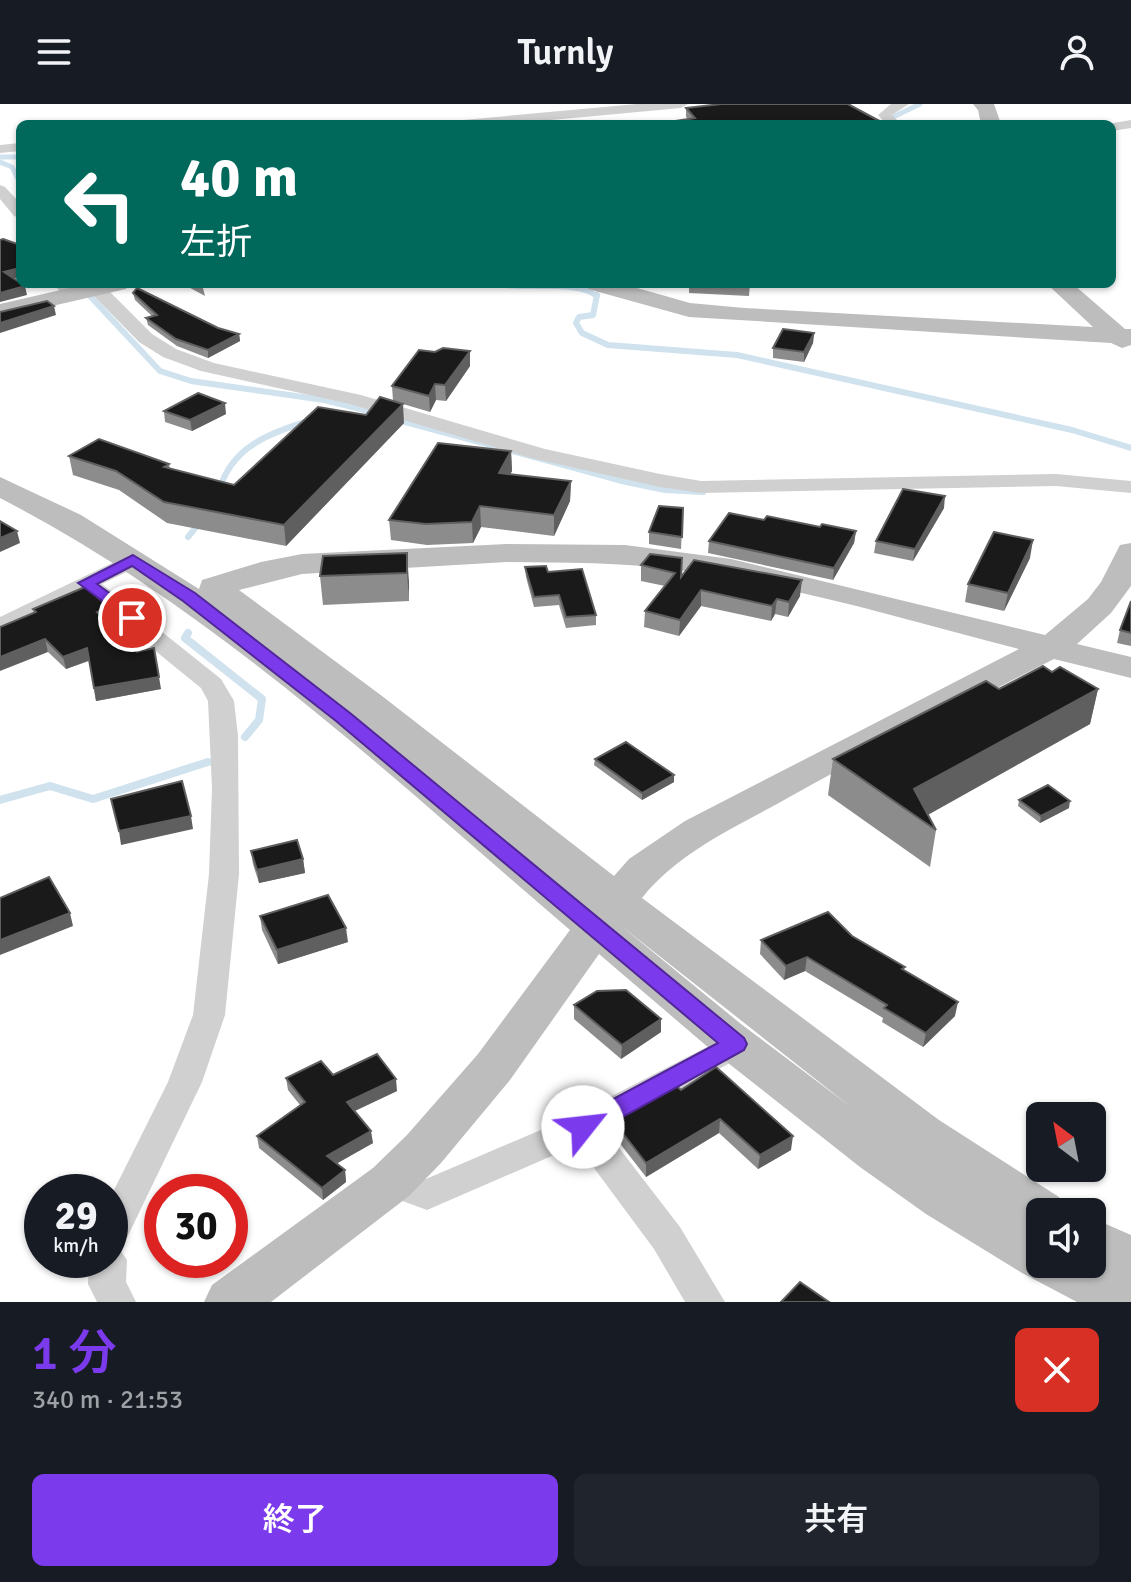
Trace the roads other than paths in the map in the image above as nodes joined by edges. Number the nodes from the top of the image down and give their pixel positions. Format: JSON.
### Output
{"nodes":[{"id":1,"x":681,"y":104,"type":"edge"},
{"id":2,"x":902,"y":104,"type":"edge"},
{"id":3,"x":507,"y":120,"type":"edge"},
{"id":4,"x":890,"y":120,"type":"edge"},
{"id":5,"x":610,"y":288,"type":"edge"},
{"id":6,"x":1064,"y":288,"type":"edge"},
{"id":7,"x":86,"y":289,"type":"edge"},
{"id":8,"x":0,"y":311,"type":"edge"},
{"id":9,"x":1127,"y":343,"type":"edge"},
{"id":10,"x":0,"y":466,"type":"edge"},
{"id":11,"x":0,"y":486,"type":"edge"},
{"id":12,"x":1131,"y":487,"type":"edge"},
{"id":13,"x":1131,"y":552,"type":"edge"},
{"id":14,"x":133,"y":560,"type":"junction"},
{"id":15,"x":86,"y":583,"type":"junction"},
{"id":16,"x":214,"y":587,"type":"junction"},
{"id":17,"x":0,"y":627,"type":"edge"},
{"id":18,"x":1052,"y":646,"type":"junction"},
{"id":19,"x":1131,"y":668,"type":"edge"},
{"id":20,"x":606,"y":915,"type":"junction"},
{"id":21,"x":736,"y":1044,"type":"junction"},
{"id":22,"x":583,"y":1127,"type":"junction"},
{"id":23,"x":391,"y":1182,"type":"junction"},
{"id":24,"x":128,"y":1198,"type":"edge"},
{"id":25,"x":1026,"y":1202,"type":"edge"},
{"id":26,"x":1106,"y":1248,"type":"edge"},
{"id":27,"x":1026,"y":1249,"type":"edge"},
{"id":28,"x":1131,"y":1261,"type":"edge"},
{"id":29,"x":107,"y":1278,"type":"edge"},
{"id":30,"x":1080,"y":1278,"type":"edge"},
{"id":31,"x":117,"y":1302,"type":"edge"},
{"id":32,"x":231,"y":1302,"type":"edge"},
{"id":33,"x":706,"y":1302,"type":"edge"},
{"id":34,"x":1127,"y":1302,"type":"edge"}],
"edges":[{"from":1,"to":3,"type":"street"},
{"from":2,"to":4,"type":"street"},
{"from":5,"to":9,"type":"street"},
{"from":6,"to":9,"type":"street"},
{"from":7,"to":8,"type":"street"},
{"from":7,"to":12,"type":"street"},
{"from":10,"to":16,"type":"street"},
{"from":11,"to":14,"type":"street"},
{"from":13,"to":18,"type":"street"},
{"from":14,"to":15,"type":"street"},
{"from":14,"to":20,"type":"street"},
{"from":15,"to":17,"type":"street"},
{"from":15,"to":24,"type":"street"},
{"from":16,"to":18,"type":"street"},
{"from":16,"to":20,"type":"street"},
{"from":18,"to":19,"type":"street"},
{"from":18,"to":20,"type":"street"},
{"from":20,"to":21,"type":"street"},
{"from":20,"to":23,"type":"street"},
{"from":20,"to":25,"type":"street"},
{"from":21,"to":22,"type":"street"},
{"from":21,"to":27,"type":"street"},
{"from":22,"to":23,"type":"street"},
{"from":22,"to":33,"type":"street"},
{"from":23,"to":32,"type":"street"},
{"from":26,"to":28,"type":"street"},
{"from":29,"to":31,"type":"street"},
{"from":30,"to":34,"type":"street"}]}
